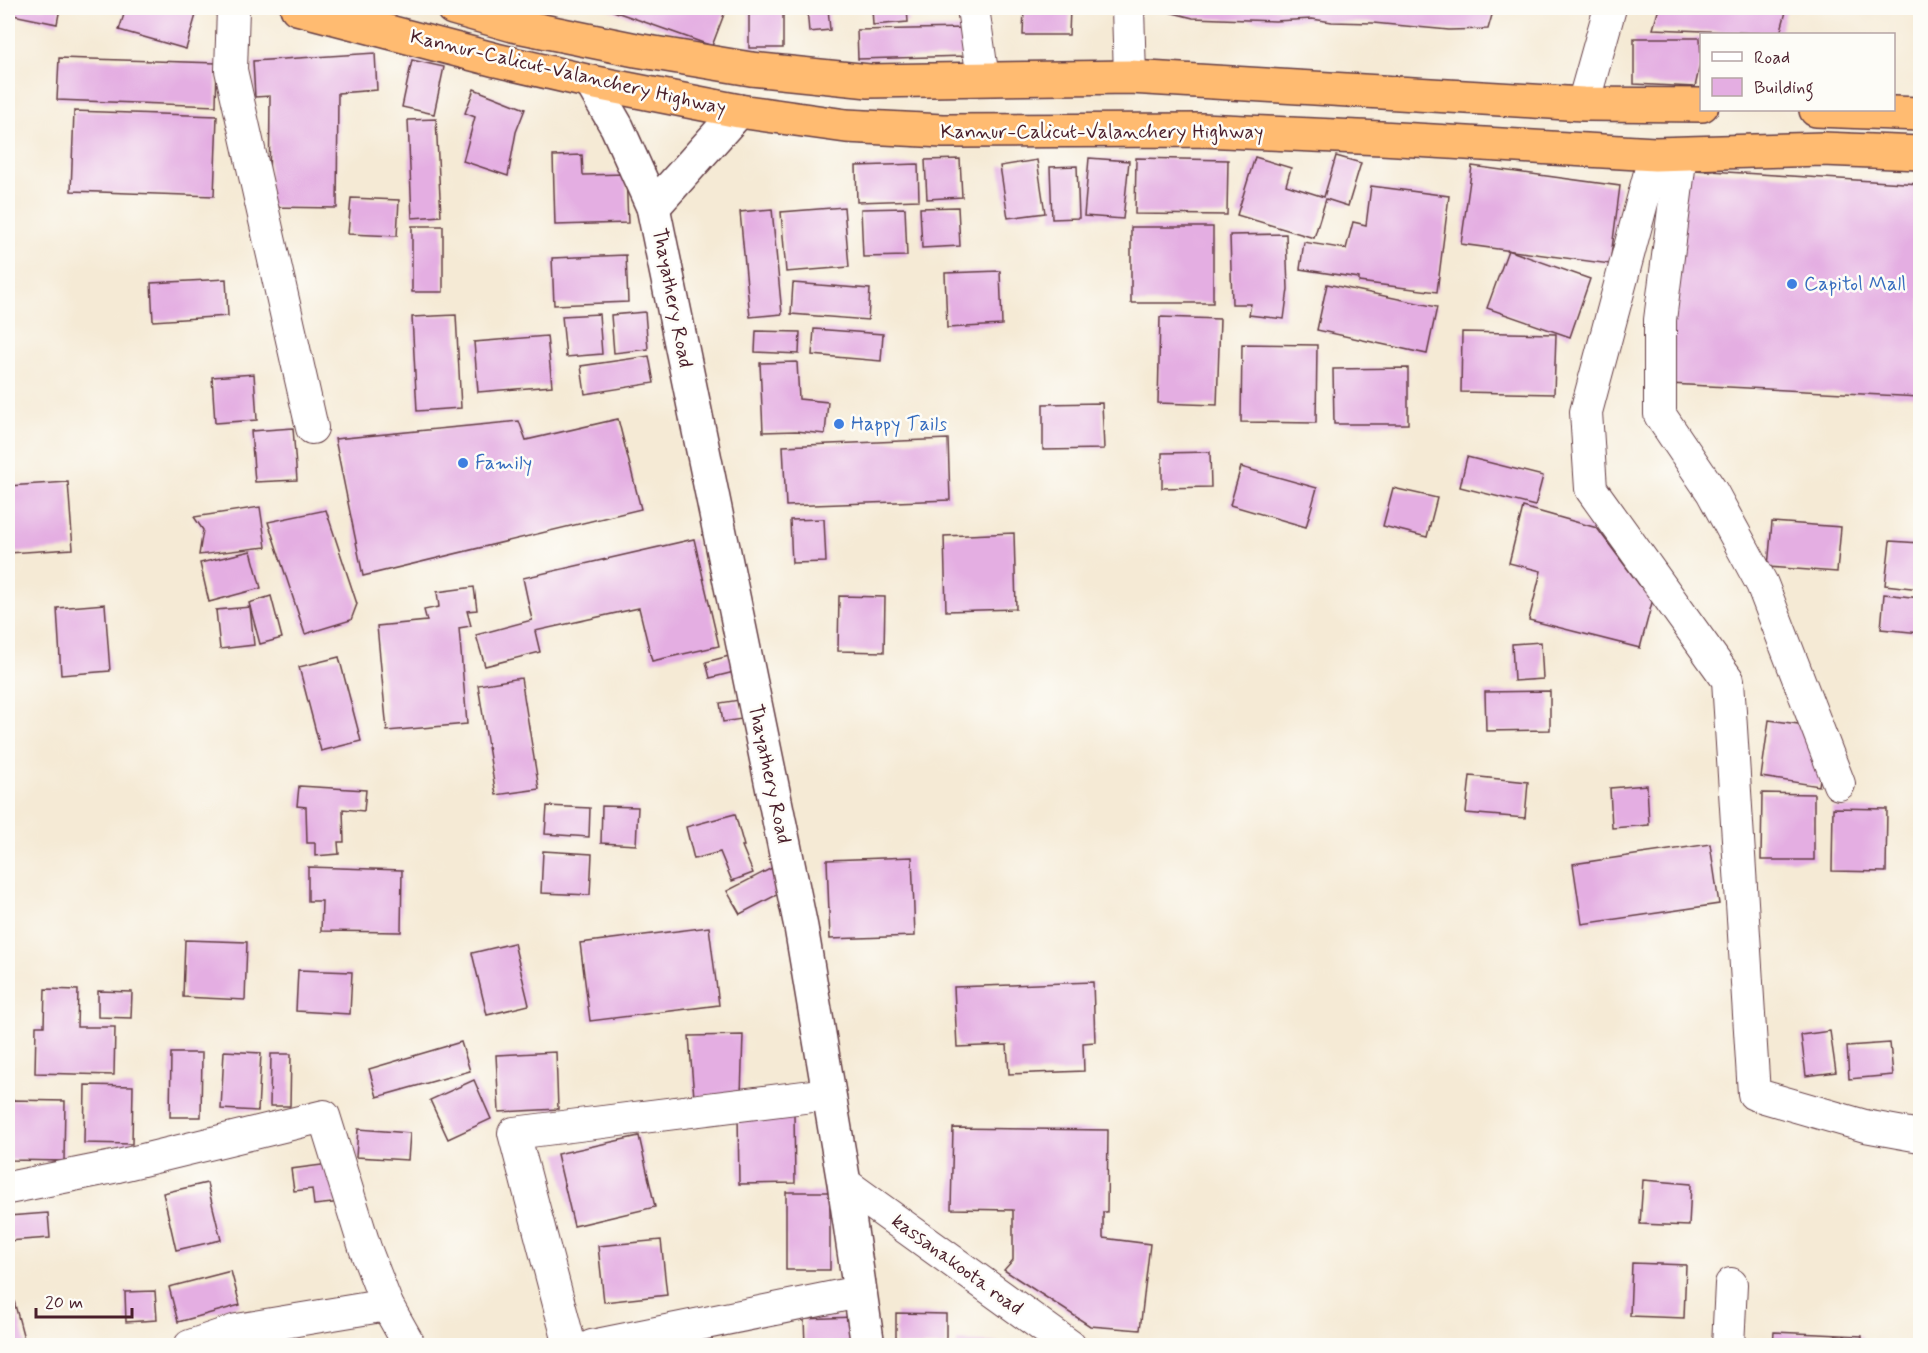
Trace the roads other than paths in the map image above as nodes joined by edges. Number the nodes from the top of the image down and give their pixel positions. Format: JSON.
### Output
{"nodes":[{"id":1,"x":233,"y":8,"type":"edge"},
{"id":2,"x":297,"y":8,"type":"edge"},
{"id":3,"x":453,"y":8,"type":"edge"},
{"id":4,"x":973,"y":8,"type":"edge"},
{"id":5,"x":1128,"y":8,"type":"edge"},
{"id":6,"x":1610,"y":8,"type":"edge"},
{"id":7,"x":751,"y":69,"type":"junction"},
{"id":8,"x":1130,"y":77,"type":"junction"},
{"id":9,"x":983,"y":80,"type":"junction"},
{"id":10,"x":591,"y":82,"type":"junction"},
{"id":11,"x":1583,"y":105,"type":"junction"},
{"id":12,"x":1700,"y":105,"type":"edge"},
{"id":13,"x":739,"y":111,"type":"junction"},
{"id":14,"x":1841,"y":111,"type":"edge"},
{"id":15,"x":1920,"y":114,"type":"edge"},
{"id":16,"x":1920,"y":153,"type":"edge"},
{"id":17,"x":1668,"y":154,"type":"junction"},
{"id":18,"x":653,"y":207,"type":"junction"},
{"id":19,"x":312,"y":428,"type":"dead end"},
{"id":20,"x":1839,"y":784,"type":"dead end"},
{"id":21,"x":828,"y":1094,"type":"junction"},
{"id":22,"x":1920,"y":1136,"type":"edge"},
{"id":23,"x":844,"y":1183,"type":"junction"},
{"id":24,"x":8,"y":1188,"type":"edge"},
{"id":25,"x":1731,"y":1284,"type":"dead end"},
{"id":26,"x":859,"y":1292,"type":"junction"},
{"id":27,"x":387,"y":1305,"type":"junction"},
{"id":28,"x":190,"y":1346,"type":"edge"},
{"id":29,"x":410,"y":1346,"type":"edge"},
{"id":30,"x":570,"y":1346,"type":"edge"},
{"id":31,"x":592,"y":1346,"type":"edge"},
{"id":32,"x":868,"y":1346,"type":"edge"},
{"id":33,"x":1070,"y":1346,"type":"edge"},
{"id":34,"x":1728,"y":1346,"type":"edge"}],
"edges":[{"from":1,"to":19,"type":"street"},
{"from":2,"to":10,"type":"highway","name":"Kannur-Calicut-Valanchery Highway"},
{"from":3,"to":7,"type":"highway","name":"Kannur-Calicut-Valanchery Highway"},
{"from":4,"to":9,"type":"street"},
{"from":5,"to":8,"type":"street"},
{"from":6,"to":11,"type":"street"},
{"from":7,"to":9,"type":"highway","name":"Kannur-Calicut-Valanchery Highway"},
{"from":7,"to":13,"type":"highway"},
{"from":8,"to":9,"type":"highway","name":"Kannur-Calicut-Valanchery Highway"},
{"from":8,"to":11,"type":"highway","name":"Kannur-Calicut-Valanchery Highway"},
{"from":10,"to":13,"type":"highway","name":"Kannur-Calicut-Valanchery Highway"},
{"from":10,"to":18,"type":"street","name":"Thayathery Road"},
{"from":11,"to":12,"type":"highway","name":"Kannur-Calicut-Valanchery Highway"},
{"from":13,"to":17,"type":"highway","name":"Kannur-Calicut-Valanchery Highway"},
{"from":13,"to":18,"type":"street"},
{"from":14,"to":15,"type":"highway"},
{"from":16,"to":17,"type":"highway","name":"Kannur-Calicut-Valanchery Highway"},
{"from":17,"to":20,"type":"street"},
{"from":17,"to":22,"type":"street"},
{"from":18,"to":21,"type":"street","name":"Thayathery Road"},
{"from":21,"to":23,"type":"street","name":"Thayathery Road"},
{"from":21,"to":30,"type":"street"},
{"from":23,"to":26,"type":"street","name":"Thayathery Road"},
{"from":23,"to":33,"type":"street","name":"kassanakoota road"},
{"from":24,"to":27,"type":"street"},
{"from":25,"to":34,"type":"street"},
{"from":26,"to":31,"type":"street"},
{"from":26,"to":32,"type":"street","name":"Thayathery Road"},
{"from":27,"to":28,"type":"street"},
{"from":27,"to":29,"type":"street"}]}
